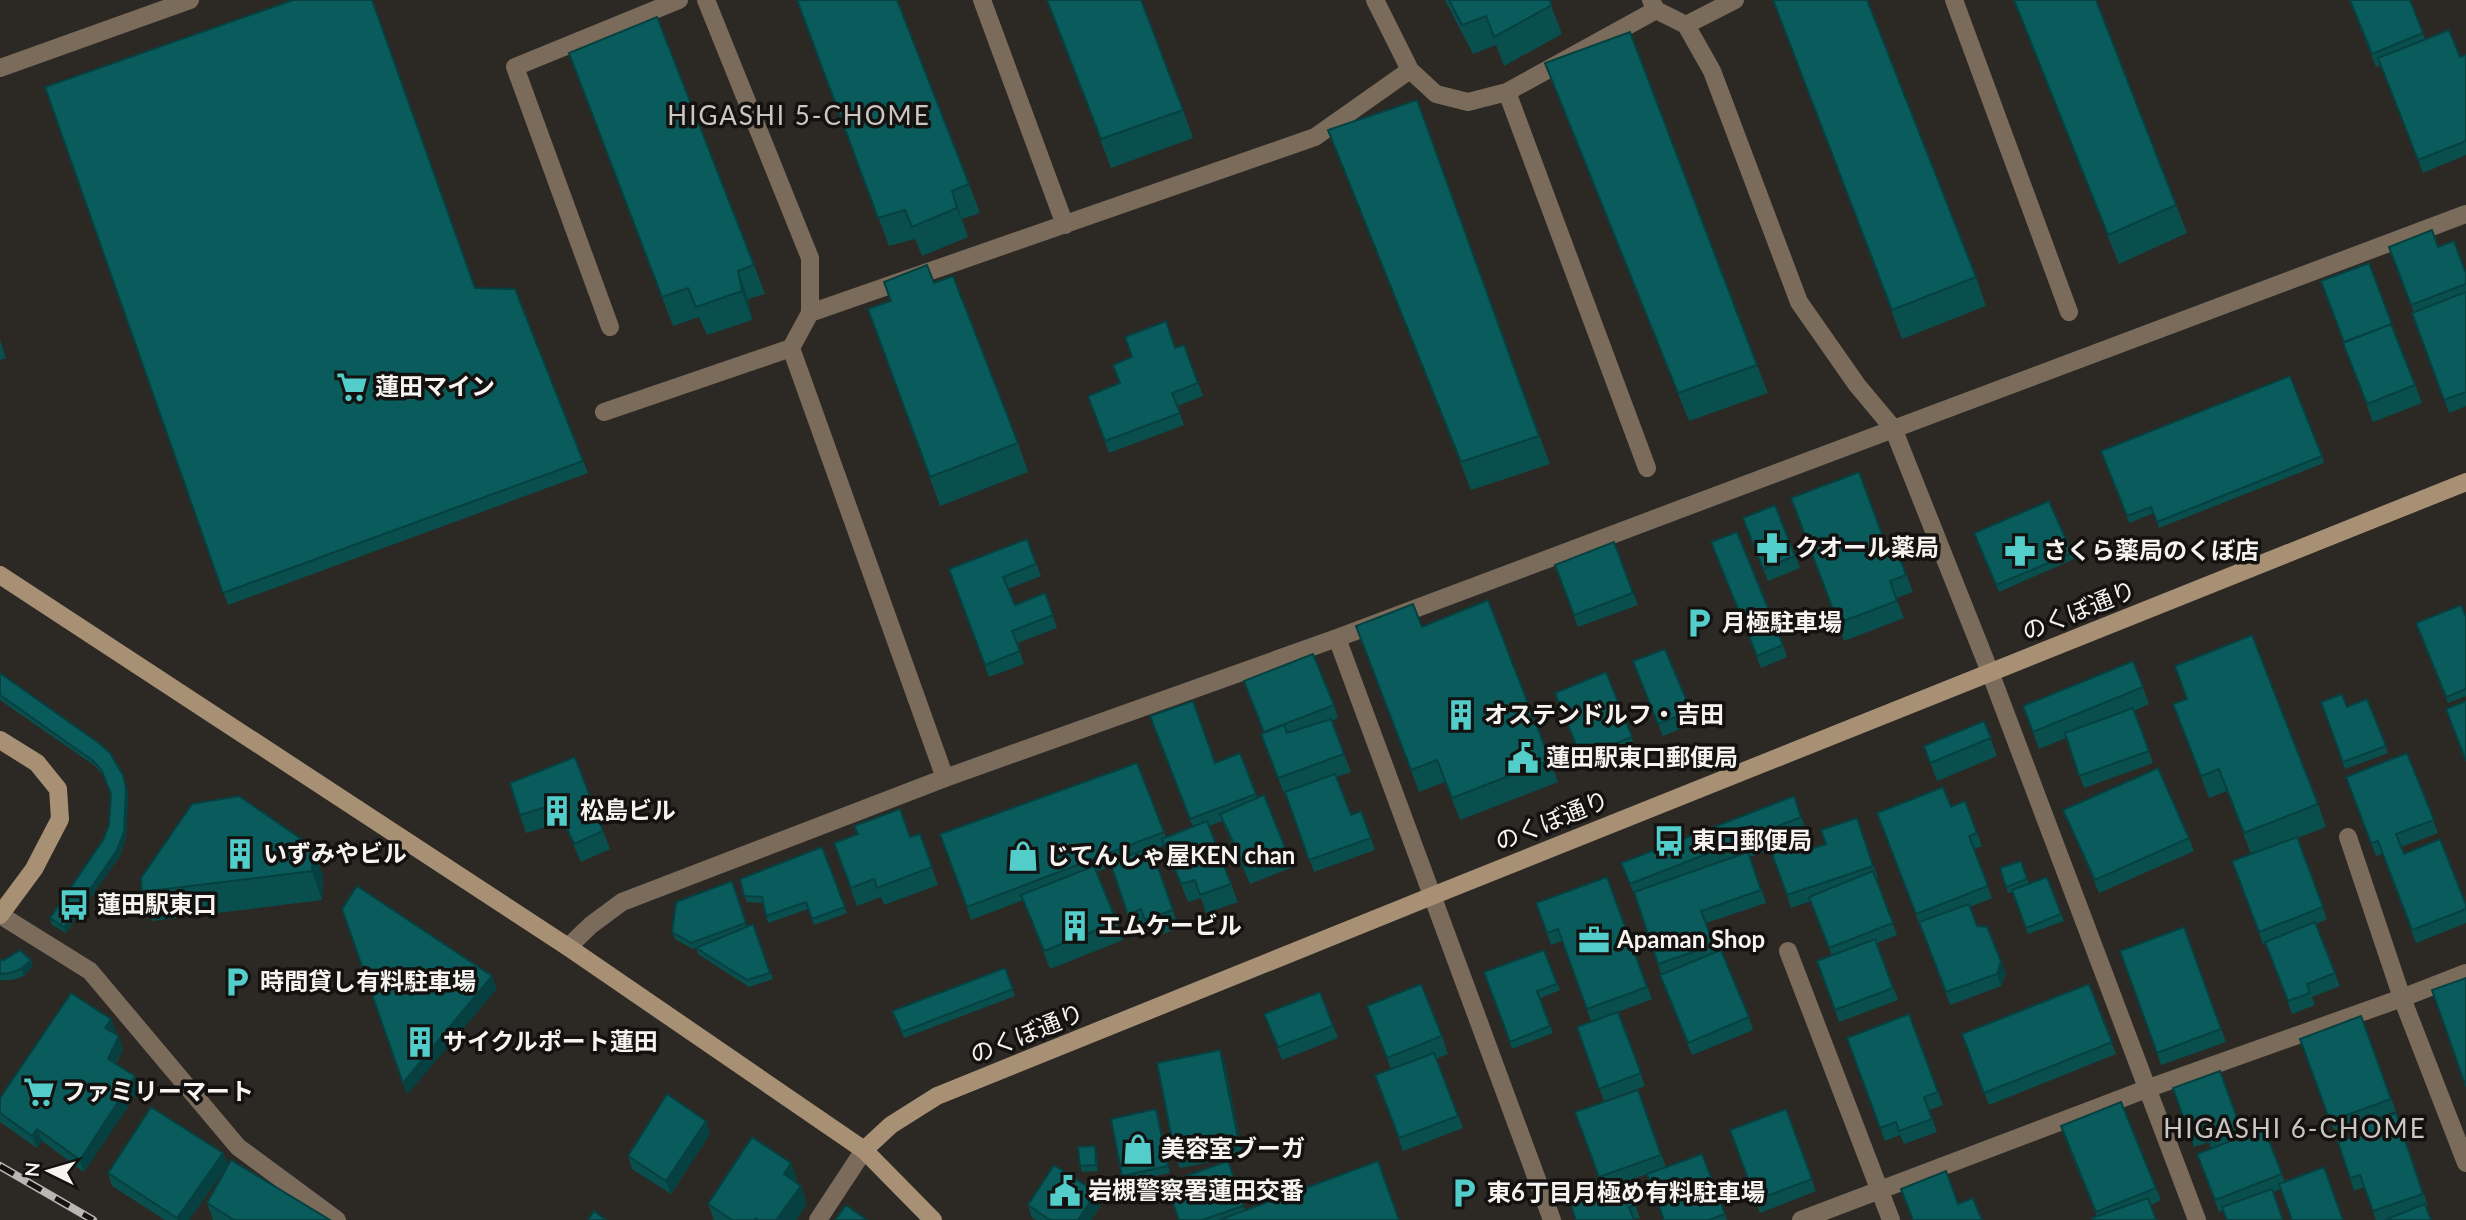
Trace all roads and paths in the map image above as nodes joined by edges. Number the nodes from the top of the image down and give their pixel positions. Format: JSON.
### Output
{"nodes":[{"id":1,"x":190,"y":0,"type":"edge"},
{"id":2,"x":679,"y":0,"type":"edge"},
{"id":3,"x":706,"y":0,"type":"edge"},
{"id":4,"x":982,"y":0,"type":"edge"},
{"id":5,"x":1376,"y":0,"type":"edge"},
{"id":6,"x":1735,"y":0,"type":"edge"},
{"id":7,"x":1954,"y":0,"type":"edge"},
{"id":8,"x":1653,"y":5,"type":"edge"},
{"id":9,"x":1686,"y":26,"type":"junction"},
{"id":10,"x":0,"y":68,"type":"edge"},
{"id":11,"x":1410,"y":70,"type":"junction"},
{"id":12,"x":1507,"y":92,"type":"junction"},
{"id":13,"x":2466,"y":214,"type":"edge"},
{"id":14,"x":1065,"y":225,"type":"junction"},
{"id":15,"x":2069,"y":312,"type":"dead end"},
{"id":16,"x":810,"y":313,"type":"junction"},
{"id":17,"x":610,"y":327,"type":"dead end"},
{"id":18,"x":790,"y":348,"type":"junction"},
{"id":19,"x":604,"y":411,"type":"dead end"},
{"id":20,"x":1893,"y":428,"type":"junction"},
{"id":21,"x":1647,"y":468,"type":"dead end"},
{"id":22,"x":2466,"y":482,"type":"edge"},
{"id":23,"x":0,"y":575,"type":"edge"},
{"id":24,"x":1337,"y":638,"type":"junction"},
{"id":25,"x":1990,"y":673,"type":"junction"},
{"id":26,"x":0,"y":740,"type":"edge"},
{"id":27,"x":945,"y":778,"type":"junction"},
{"id":28,"x":2348,"y":837,"type":"dead end"},
{"id":29,"x":1432,"y":896,"type":"junction"},
{"id":30,"x":0,"y":915,"type":"edge"},
{"id":31,"x":568,"y":947,"type":"junction"},
{"id":32,"x":1788,"y":951,"type":"dead end"},
{"id":33,"x":2466,"y":973,"type":"edge"},
{"id":34,"x":2402,"y":998,"type":"junction"},
{"id":35,"x":2149,"y":1088,"type":"junction"},
{"id":36,"x":864,"y":1150,"type":"junction"},
{"id":37,"x":2466,"y":1163,"type":"edge"},
{"id":38,"x":1881,"y":1190,"type":"junction"},
{"id":39,"x":337,"y":1220,"type":"edge"},
{"id":40,"x":818,"y":1220,"type":"edge"},
{"id":41,"x":933,"y":1220,"type":"edge"},
{"id":42,"x":1552,"y":1220,"type":"edge"},
{"id":43,"x":1801,"y":1220,"type":"edge"},
{"id":44,"x":1891,"y":1220,"type":"edge"},
{"id":45,"x":2197,"y":1220,"type":"edge"}],
"edges":[{"from":1,"to":10,"type":"street"},
{"from":2,"to":17,"type":"street"},
{"from":3,"to":16,"type":"street"},
{"from":4,"to":14,"type":"street"},
{"from":5,"to":11,"type":"street"},
{"from":6,"to":9,"type":"street"},
{"from":7,"to":15,"type":"street"},
{"from":8,"to":9,"type":"street"},
{"from":8,"to":12,"type":"street"},
{"from":9,"to":20,"type":"street"},
{"from":11,"to":12,"type":"street"},
{"from":11,"to":14,"type":"street"},
{"from":12,"to":21,"type":"street"},
{"from":13,"to":20,"type":"street"},
{"from":14,"to":16,"type":"street"},
{"from":16,"to":18,"type":"street"},
{"from":18,"to":19,"type":"street"},
{"from":18,"to":27,"type":"street"},
{"from":20,"to":24,"type":"street"},
{"from":20,"to":25,"type":"street"},
{"from":22,"to":25,"type":"street","name":"のくぼ通り"},
{"from":23,"to":31,"type":"street"},
{"from":24,"to":27,"type":"street"},
{"from":24,"to":29,"type":"street"},
{"from":25,"to":29,"type":"street","name":"のくぼ通り"},
{"from":25,"to":35,"type":"street"},
{"from":26,"to":30,"type":"street"},
{"from":27,"to":31,"type":"street"},
{"from":28,"to":34,"type":"street"},
{"from":29,"to":36,"type":"street","name":"のくぼ通り"},
{"from":29,"to":42,"type":"street"},
{"from":30,"to":39,"type":"street"},
{"from":31,"to":36,"type":"street"},
{"from":32,"to":38,"type":"street"},
{"from":33,"to":34,"type":"street"},
{"from":34,"to":35,"type":"street"},
{"from":34,"to":37,"type":"street"},
{"from":35,"to":38,"type":"street"},
{"from":35,"to":45,"type":"street"},
{"from":36,"to":40,"type":"street"},
{"from":36,"to":41,"type":"street"},
{"from":38,"to":43,"type":"street"},
{"from":38,"to":44,"type":"street"}]}
